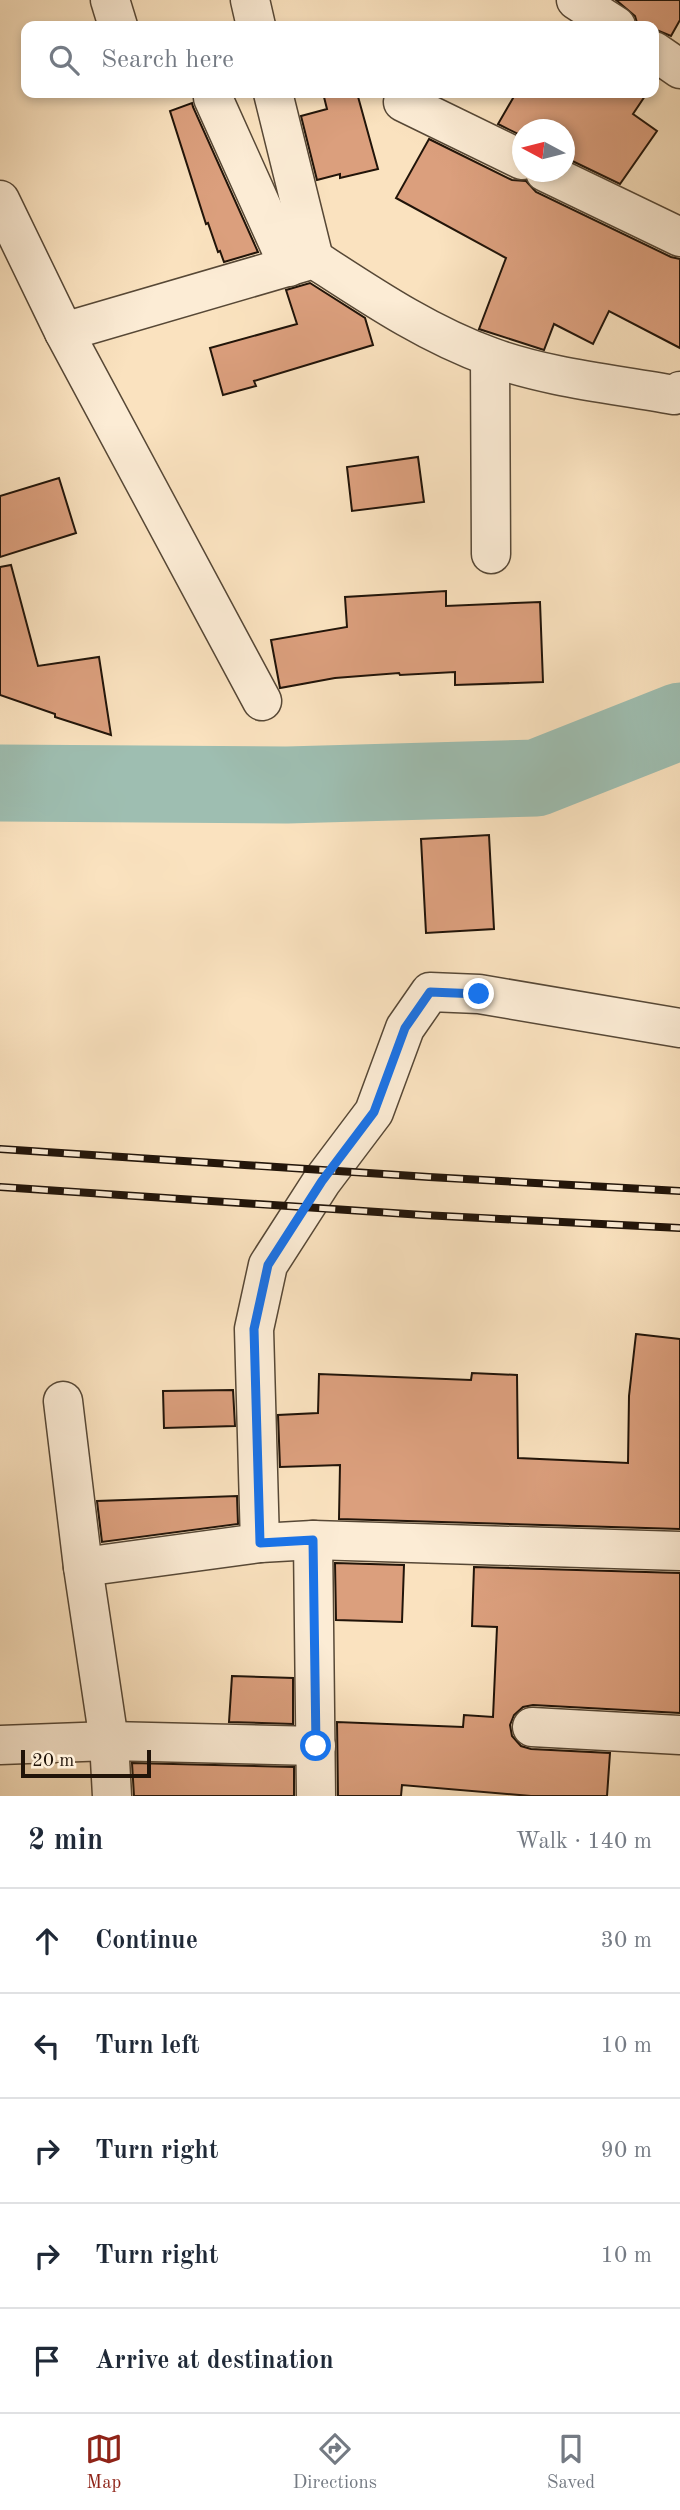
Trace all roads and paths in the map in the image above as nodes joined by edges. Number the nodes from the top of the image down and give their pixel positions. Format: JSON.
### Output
{"nodes":[{"id":1,"x":110,"y":0,"type":"edge"},
{"id":2,"x":250,"y":0,"type":"edge"},
{"id":3,"x":576,"y":0,"type":"edge"},
{"id":4,"x":116,"y":21,"type":"edge"},
{"id":5,"x":255,"y":21,"type":"edge"},
{"id":6,"x":608,"y":21,"type":"edge"},
{"id":7,"x":659,"y":54,"type":"edge"},
{"id":8,"x":680,"y":69,"type":"edge"},
{"id":9,"x":214,"y":98,"type":"edge"},
{"id":10,"x":274,"y":98,"type":"edge"},
{"id":11,"x":403,"y":102,"type":"dead end"},
{"id":12,"x":512,"y":155,"type":"edge"},
{"id":13,"x":566,"y":182,"type":"edge"},
{"id":14,"x":0,"y":200,"type":"edge"},
{"id":15,"x":680,"y":237,"type":"edge"},
{"id":16,"x":10,"y":248,"type":"edge"},
{"id":17,"x":302,"y":263,"type":"junction"},
{"id":18,"x":64,"y":332,"type":"junction"},
{"id":19,"x":491,"y":357,"type":"junction"},
{"id":20,"x":680,"y":391,"type":"edge"},
{"id":21,"x":491,"y":554,"type":"dead end"},
{"id":22,"x":262,"y":701,"type":"dead end"},
{"id":23,"x":680,"y":1028,"type":"edge"},
{"id":24,"x":63,"y":1401,"type":"dead end"},
{"id":25,"x":313,"y":1540,"type":"junction"},
{"id":26,"x":260,"y":1543,"type":"junction"},
{"id":27,"x":680,"y":1551,"type":"edge"},
{"id":28,"x":83,"y":1567,"type":"junction"},
{"id":29,"x":533,"y":1727,"type":"dead end"},
{"id":30,"x":680,"y":1735,"type":"edge"},
{"id":31,"x":109,"y":1741,"type":"junction"},
{"id":32,"x":0,"y":1745,"type":"edge"},
{"id":33,"x":316,"y":1746,"type":"junction"},
{"id":34,"x":112,"y":1796,"type":"edge"},
{"id":35,"x":316,"y":1796,"type":"edge"}],
"edges":[{"from":1,"to":4,"type":"street"},
{"from":2,"to":5,"type":"street"},
{"from":3,"to":6,"type":"street"},
{"from":7,"to":8,"type":"street"},
{"from":9,"to":17,"type":"street"},
{"from":10,"to":17,"type":"street"},
{"from":11,"to":12,"type":"street"},
{"from":13,"to":15,"type":"street"},
{"from":14,"to":16,"type":"street"},
{"from":16,"to":18,"type":"street"},
{"from":17,"to":18,"type":"street"},
{"from":17,"to":19,"type":"street"},
{"from":18,"to":22,"type":"street"},
{"from":19,"to":20,"type":"street"},
{"from":19,"to":21,"type":"street"},
{"from":23,"to":26,"type":"street"},
{"from":24,"to":28,"type":"street"},
{"from":25,"to":26,"type":"street"},
{"from":25,"to":27,"type":"street"},
{"from":25,"to":33,"type":"street"},
{"from":26,"to":28,"type":"street"},
{"from":28,"to":31,"type":"street"},
{"from":29,"to":30,"type":"street"},
{"from":31,"to":32,"type":"street"},
{"from":31,"to":33,"type":"street"},
{"from":31,"to":34,"type":"street"},
{"from":33,"to":35,"type":"street"}]}
